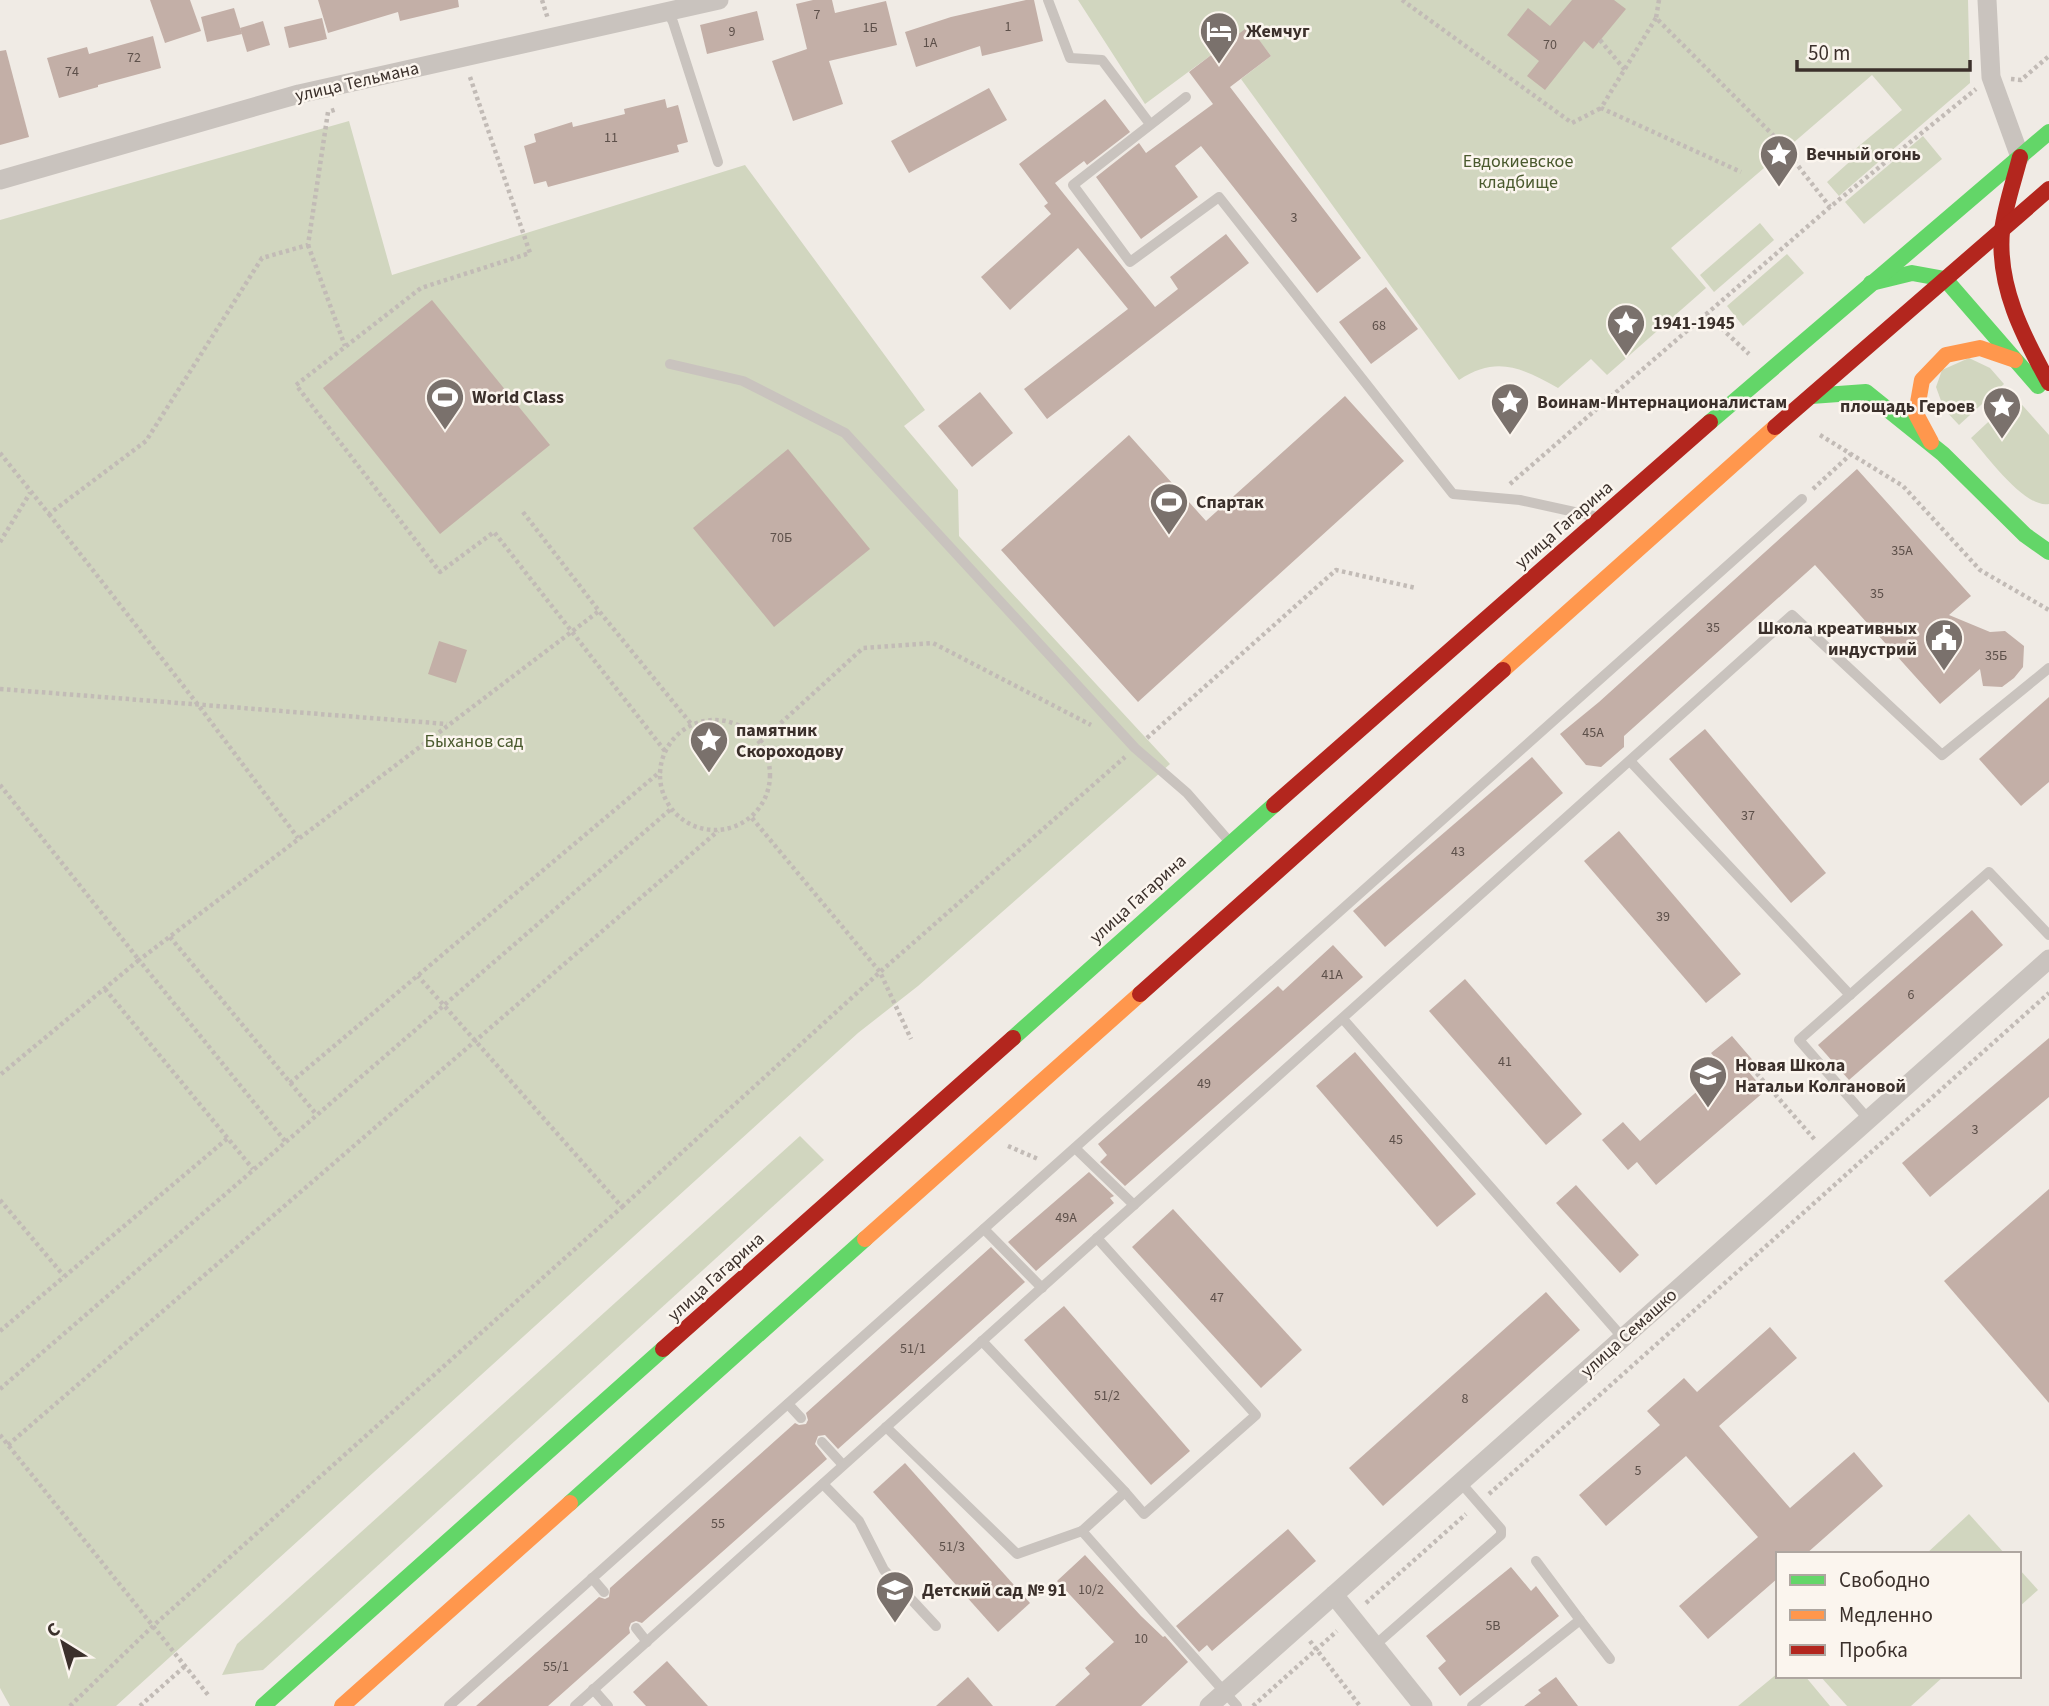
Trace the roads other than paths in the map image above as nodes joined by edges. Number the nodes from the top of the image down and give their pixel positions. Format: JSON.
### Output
{"nodes":[{"id":1,"x":719,"y":0,"type":"edge"},
{"id":2,"x":1048,"y":0,"type":"edge"},
{"id":3,"x":1987,"y":0,"type":"edge"},
{"id":4,"x":668,"y":12,"type":"junction"},
{"id":5,"x":1186,"y":97,"type":"dead end"},
{"id":6,"x":1150,"y":124,"type":"junction"},
{"id":7,"x":2049,"y":132,"type":"edge"},
{"id":8,"x":2021,"y":157,"type":"junction"},
{"id":9,"x":718,"y":162,"type":"dead end"},
{"id":10,"x":0,"y":180,"type":"edge"},
{"id":11,"x":2049,"y":188,"type":"edge"},
{"id":12,"x":2002,"y":229,"type":"junction"},
{"id":13,"x":1945,"y":279,"type":"junction"},
{"id":14,"x":1871,"y":283,"type":"junction"},
{"id":15,"x":2015,"y":360,"type":"junction"},
{"id":16,"x":670,"y":364,"type":"dead end"},
{"id":17,"x":2049,"y":383,"type":"edge"},
{"id":18,"x":1811,"y":396,"type":"junction"},
{"id":19,"x":2049,"y":398,"type":"edge"},
{"id":20,"x":1932,"y":444,"type":"junction"},
{"id":21,"x":1802,"y":499,"type":"road end"},
{"id":22,"x":1601,"y":518,"type":"junction"},
{"id":23,"x":2049,"y":533,"type":"edge"},
{"id":24,"x":2025,"y":535,"type":"junction"},
{"id":25,"x":2049,"y":552,"type":"edge"},
{"id":26,"x":2049,"y":668,"type":"edge"},
{"id":27,"x":1630,"y":761,"type":"junction"},
{"id":28,"x":1231,"y":843,"type":"junction"},
{"id":29,"x":2049,"y":935,"type":"edge"},
{"id":30,"x":2049,"y":960,"type":"edge"},
{"id":31,"x":1850,"y":995,"type":"junction"},
{"id":32,"x":1343,"y":1019,"type":"junction"},
{"id":33,"x":1869,"y":1120,"type":"junction"},
{"id":34,"x":1075,"y":1148,"type":"junction"},
{"id":35,"x":1134,"y":1205,"type":"junction"},
{"id":36,"x":984,"y":1229,"type":"junction"},
{"id":37,"x":1097,"y":1238,"type":"junction"},
{"id":38,"x":733,"y":1288,"type":"junction"},
{"id":39,"x":1042,"y":1288,"type":"junction"},
{"id":40,"x":723,"y":1317,"type":"dead end"},
{"id":41,"x":767,"y":1327,"type":"junction"},
{"id":42,"x":737,"y":1333,"type":"dead end"},
{"id":43,"x":1623,"y":1338,"type":"junction"},
{"id":44,"x":982,"y":1341,"type":"junction"},
{"id":45,"x":788,"y":1404,"type":"junction"},
{"id":46,"x":801,"y":1418,"type":"dead end"},
{"id":47,"x":886,"y":1427,"type":"junction"},
{"id":48,"x":822,"y":1442,"type":"dead end"},
{"id":49,"x":843,"y":1465,"type":"junction"},
{"id":50,"x":1461,"y":1483,"type":"junction"},
{"id":51,"x":822,"y":1484,"type":"junction"},
{"id":52,"x":1125,"y":1492,"type":"junction"},
{"id":53,"x":1082,"y":1531,"type":"junction"},
{"id":54,"x":1536,"y":1561,"type":"dead end"},
{"id":55,"x":592,"y":1578,"type":"junction"},
{"id":56,"x":604,"y":1592,"type":"dead end"},
{"id":57,"x":1334,"y":1595,"type":"junction"},
{"id":58,"x":1580,"y":1620,"type":"junction"},
{"id":59,"x":936,"y":1626,"type":"dead end"},
{"id":60,"x":636,"y":1629,"type":"dead end"},
{"id":61,"x":647,"y":1642,"type":"junction"},
{"id":62,"x":1374,"y":1646,"type":"junction"},
{"id":63,"x":1610,"y":1659,"type":"dead end"},
{"id":64,"x":593,"y":1689,"type":"junction"},
{"id":65,"x":1231,"y":1699,"type":"edge"},
{"id":66,"x":263,"y":1706,"type":"edge"},
{"id":67,"x":342,"y":1706,"type":"edge"},
{"id":68,"x":449,"y":1706,"type":"edge"},
{"id":69,"x":575,"y":1706,"type":"edge"},
{"id":70,"x":608,"y":1706,"type":"edge"},
{"id":71,"x":1209,"y":1706,"type":"edge"},
{"id":72,"x":1423,"y":1706,"type":"edge"},
{"id":73,"x":1472,"y":1706,"type":"edge"}],
"edges":[{"from":1,"to":4,"type":"street","name":"улица Тельмана"},
{"from":2,"to":6,"type":"lane"},
{"from":3,"to":8,"type":"street"},
{"from":4,"to":9,"type":"lane"},
{"from":4,"to":10,"type":"street","name":"улица Тельмана"},
{"from":5,"to":6,"type":"lane"},
{"from":6,"to":22,"type":"lane"},
{"from":7,"to":8,"type":"main road","name":"улица Гагарина"},
{"from":8,"to":12,"type":"main road"},
{"from":8,"to":14,"type":"main road","name":"улица Гагарина"},
{"from":11,"to":12,"type":"main road"},
{"from":12,"to":13,"type":"main road"},
{"from":12,"to":17,"type":"main road"},
{"from":13,"to":14,"type":"main road"},
{"from":13,"to":15,"type":"main road"},
{"from":13,"to":18,"type":"main road"},
{"from":14,"to":22,"type":"main road","name":"улица Гагарина"},
{"from":15,"to":19,"type":"main road"},
{"from":15,"to":20,"type":"main road"},
{"from":16,"to":28,"type":"lane"},
{"from":18,"to":20,"type":"main road"},
{"from":18,"to":41,"type":"main road"},
{"from":20,"to":24,"type":"main road"},
{"from":21,"to":34,"type":"lane"},
{"from":22,"to":28,"type":"main road","name":"улица Гагарина"},
{"from":23,"to":24,"type":"main road"},
{"from":24,"to":25,"type":"main road"},
{"from":26,"to":27,"type":"lane"},
{"from":27,"to":31,"type":"lane"},
{"from":27,"to":32,"type":"lane"},
{"from":28,"to":38,"type":"main road","name":"улица Гагарина"},
{"from":29,"to":31,"type":"lane"},
{"from":30,"to":33,"type":"street","name":"улица Семашко"},
{"from":31,"to":33,"type":"lane"},
{"from":32,"to":35,"type":"lane"},
{"from":32,"to":43,"type":"lane"},
{"from":33,"to":43,"type":"street","name":"улица Семашко"},
{"from":34,"to":35,"type":"lane"},
{"from":34,"to":36,"type":"lane"},
{"from":35,"to":37,"type":"lane"},
{"from":36,"to":39,"type":"lane"},
{"from":36,"to":45,"type":"lane"},
{"from":37,"to":39,"type":"lane"},
{"from":37,"to":52,"type":"lane"},
{"from":38,"to":40,"type":"main road"},
{"from":38,"to":66,"type":"main road","name":"улица Гагарина"},
{"from":39,"to":44,"type":"lane"},
{"from":41,"to":42,"type":"main road"},
{"from":41,"to":67,"type":"main road"},
{"from":43,"to":50,"type":"street","name":"улица Семашко"},
{"from":44,"to":47,"type":"lane"},
{"from":44,"to":52,"type":"lane"},
{"from":45,"to":46,"type":"lane"},
{"from":45,"to":55,"type":"lane"},
{"from":47,"to":49,"type":"lane"},
{"from":47,"to":53,"type":"lane"},
{"from":48,"to":49,"type":"lane"},
{"from":49,"to":51,"type":"lane"},
{"from":50,"to":57,"type":"street","name":"улица Семашко"},
{"from":50,"to":62,"type":"lane"},
{"from":51,"to":59,"type":"lane"},
{"from":51,"to":61,"type":"lane"},
{"from":52,"to":53,"type":"lane"},
{"from":53,"to":65,"type":"lane"},
{"from":54,"to":58,"type":"lane"},
{"from":55,"to":56,"type":"lane"},
{"from":55,"to":68,"type":"lane"},
{"from":57,"to":62,"type":"street"},
{"from":57,"to":65,"type":"street","name":"улица Семашко"},
{"from":58,"to":63,"type":"lane"},
{"from":58,"to":73,"type":"lane"},
{"from":60,"to":61,"type":"lane"},
{"from":61,"to":64,"type":"lane"},
{"from":62,"to":72,"type":"street"},
{"from":64,"to":69,"type":"lane"},
{"from":64,"to":70,"type":"lane"},
{"from":65,"to":71,"type":"street","name":"улица Семашко"}]}
